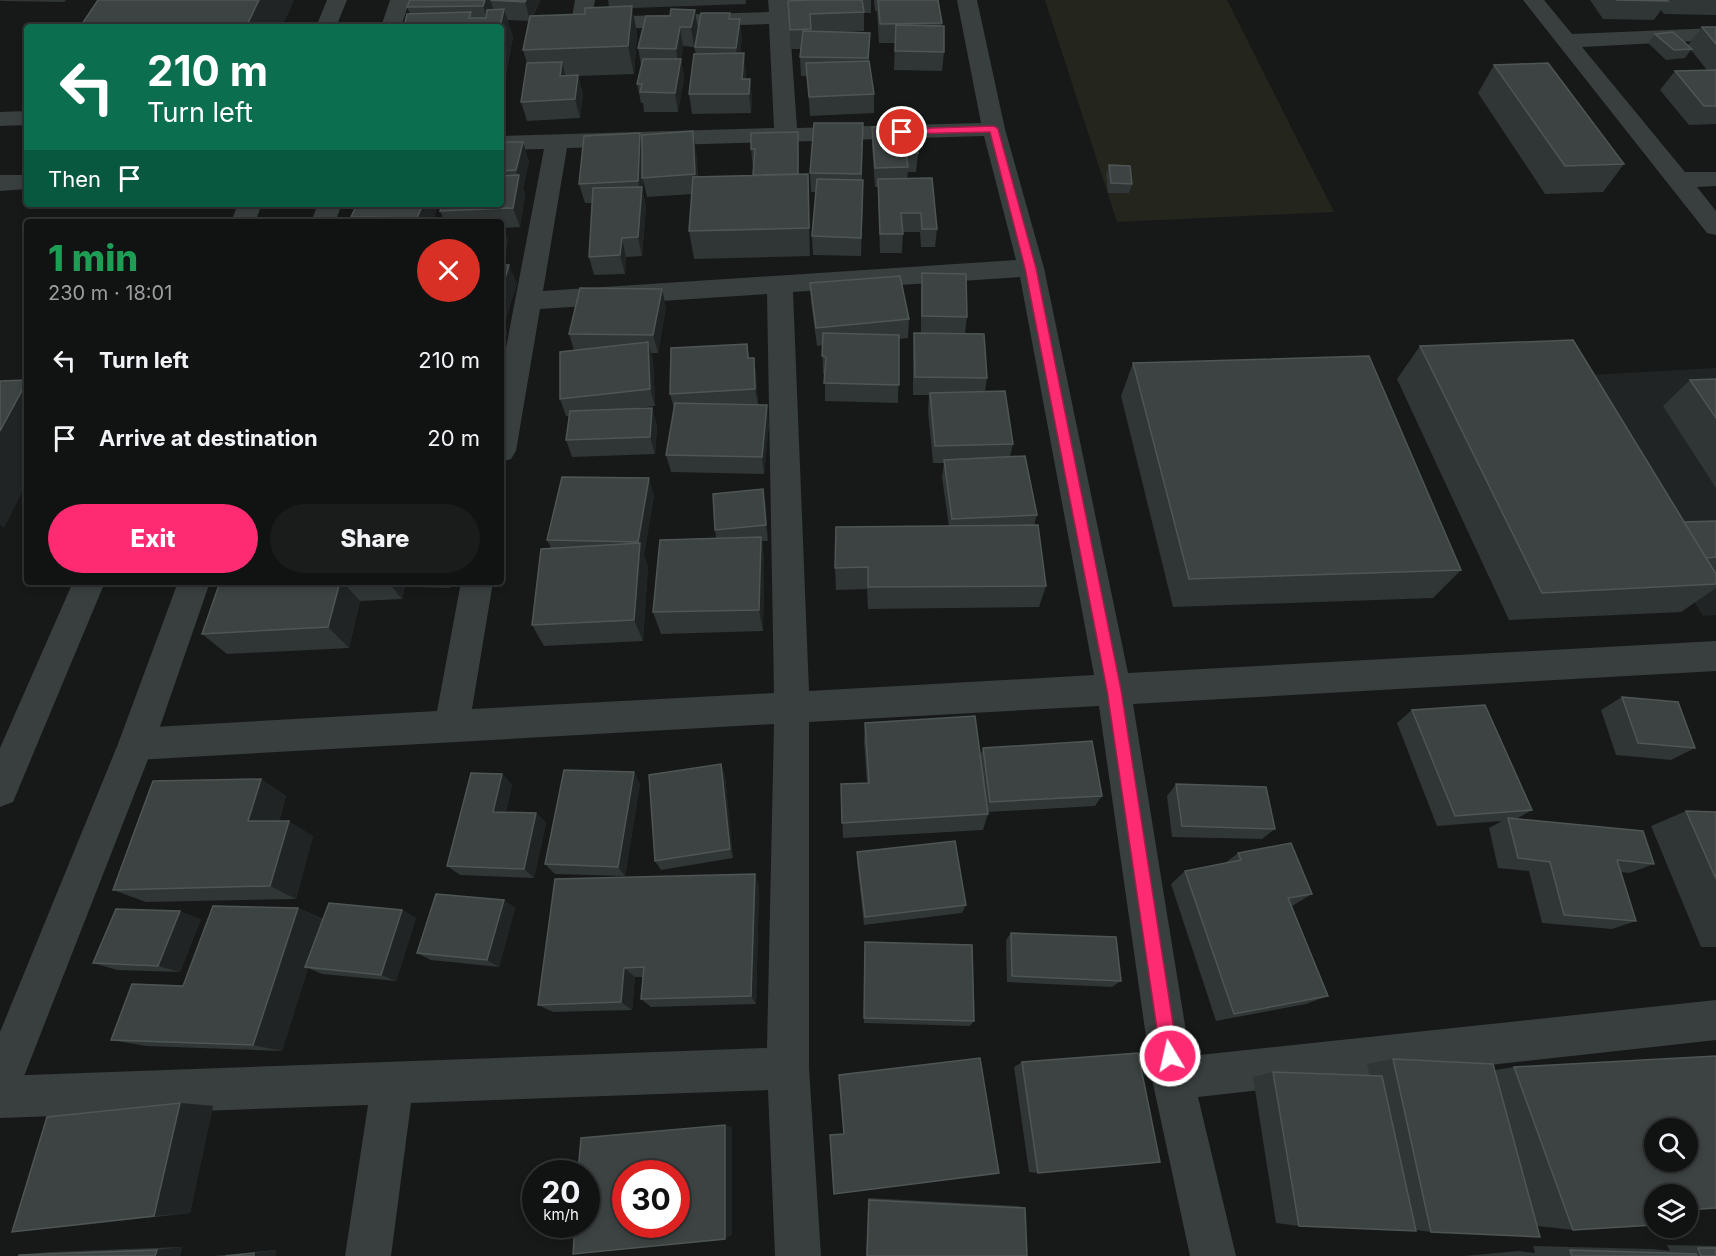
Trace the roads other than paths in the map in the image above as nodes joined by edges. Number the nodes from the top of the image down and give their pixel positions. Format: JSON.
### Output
{"nodes":[{"id":1,"x":337,"y":0,"type":"edge"},
{"id":2,"x":400,"y":0,"type":"edge"},
{"id":3,"x":585,"y":0,"type":"edge"},
{"id":4,"x":967,"y":0,"type":"edge"},
{"id":5,"x":1533,"y":0,"type":"edge"},
{"id":6,"x":778,"y":9,"type":"edge"},
{"id":7,"x":327,"y":24,"type":"edge"},
{"id":8,"x":392,"y":24,"type":"edge"},
{"id":9,"x":1716,"y":34,"type":"edge"},
{"id":10,"x":1566,"y":41,"type":"junction"},
{"id":11,"x":24,"y":118,"type":"edge"},
{"id":12,"x":0,"y":119,"type":"edge"},
{"id":13,"x":994,"y":129,"type":"junction"},
{"id":14,"x":786,"y":135,"type":"junction"},
{"id":15,"x":557,"y":141,"type":"junction"},
{"id":16,"x":504,"y":143,"type":"edge"},
{"id":17,"x":1716,"y":179,"type":"edge"},
{"id":18,"x":1678,"y":180,"type":"junction"},
{"id":19,"x":24,"y":182,"type":"edge"},
{"id":20,"x":0,"y":183,"type":"edge"},
{"id":21,"x":1716,"y":227,"type":"edge"},
{"id":22,"x":1031,"y":268,"type":"junction"},
{"id":23,"x":780,"y":285,"type":"junction"},
{"id":24,"x":528,"y":301,"type":"junction"},
{"id":25,"x":504,"y":434,"type":"edge"},
{"id":26,"x":88,"y":585,"type":"edge"},
{"id":27,"x":193,"y":585,"type":"edge"},
{"id":28,"x":476,"y":585,"type":"edge"},
{"id":29,"x":1716,"y":656,"type":"edge"},
{"id":30,"x":1114,"y":690,"type":"junction"},
{"id":31,"x":792,"y":708,"type":"junction"},
{"id":32,"x":452,"y":726,"type":"junction"},
{"id":33,"x":136,"y":744,"type":"junction"},
{"id":34,"x":0,"y":790,"type":"edge"},
{"id":35,"x":1716,"y":1020,"type":"edge"},
{"id":36,"x":788,"y":1068,"type":"junction"},
{"id":37,"x":1173,"y":1079,"type":"junction"},
{"id":38,"x":393,"y":1082,"type":"junction"},
{"id":39,"x":0,"y":1084,"type":"edge"},
{"id":40,"x":0,"y":1097,"type":"edge"},
{"id":41,"x":368,"y":1256,"type":"edge"},
{"id":42,"x":798,"y":1256,"type":"edge"},
{"id":43,"x":1213,"y":1256,"type":"edge"}],
"edges":[{"from":1,"to":7,"type":"street"},
{"from":2,"to":8,"type":"street"},
{"from":3,"to":6,"type":"street"},
{"from":4,"to":13,"type":"street"},
{"from":5,"to":10,"type":"street"},
{"from":6,"to":14,"type":"street"},
{"from":9,"to":10,"type":"street"},
{"from":10,"to":18,"type":"street"},
{"from":11,"to":12,"type":"street"},
{"from":13,"to":14,"type":"street"},
{"from":13,"to":22,"type":"street"},
{"from":14,"to":15,"type":"street"},
{"from":15,"to":16,"type":"street"},
{"from":15,"to":24,"type":"street"},
{"from":17,"to":18,"type":"street"},
{"from":18,"to":21,"type":"street"},
{"from":19,"to":20,"type":"street"},
{"from":22,"to":23,"type":"street"},
{"from":22,"to":30,"type":"street"},
{"from":23,"to":24,"type":"street"},
{"from":23,"to":31,"type":"street"},
{"from":24,"to":25,"type":"street"},
{"from":26,"to":34,"type":"street"},
{"from":27,"to":33,"type":"street"},
{"from":28,"to":32,"type":"street"},
{"from":29,"to":30,"type":"street"},
{"from":30,"to":31,"type":"street"},
{"from":30,"to":37,"type":"street"},
{"from":31,"to":32,"type":"street"},
{"from":31,"to":36,"type":"street"},
{"from":32,"to":33,"type":"street"},
{"from":33,"to":39,"type":"street"},
{"from":35,"to":37,"type":"street"},
{"from":36,"to":38,"type":"street"},
{"from":36,"to":42,"type":"street"},
{"from":37,"to":43,"type":"street"},
{"from":38,"to":40,"type":"street"},
{"from":38,"to":41,"type":"street"}]}
